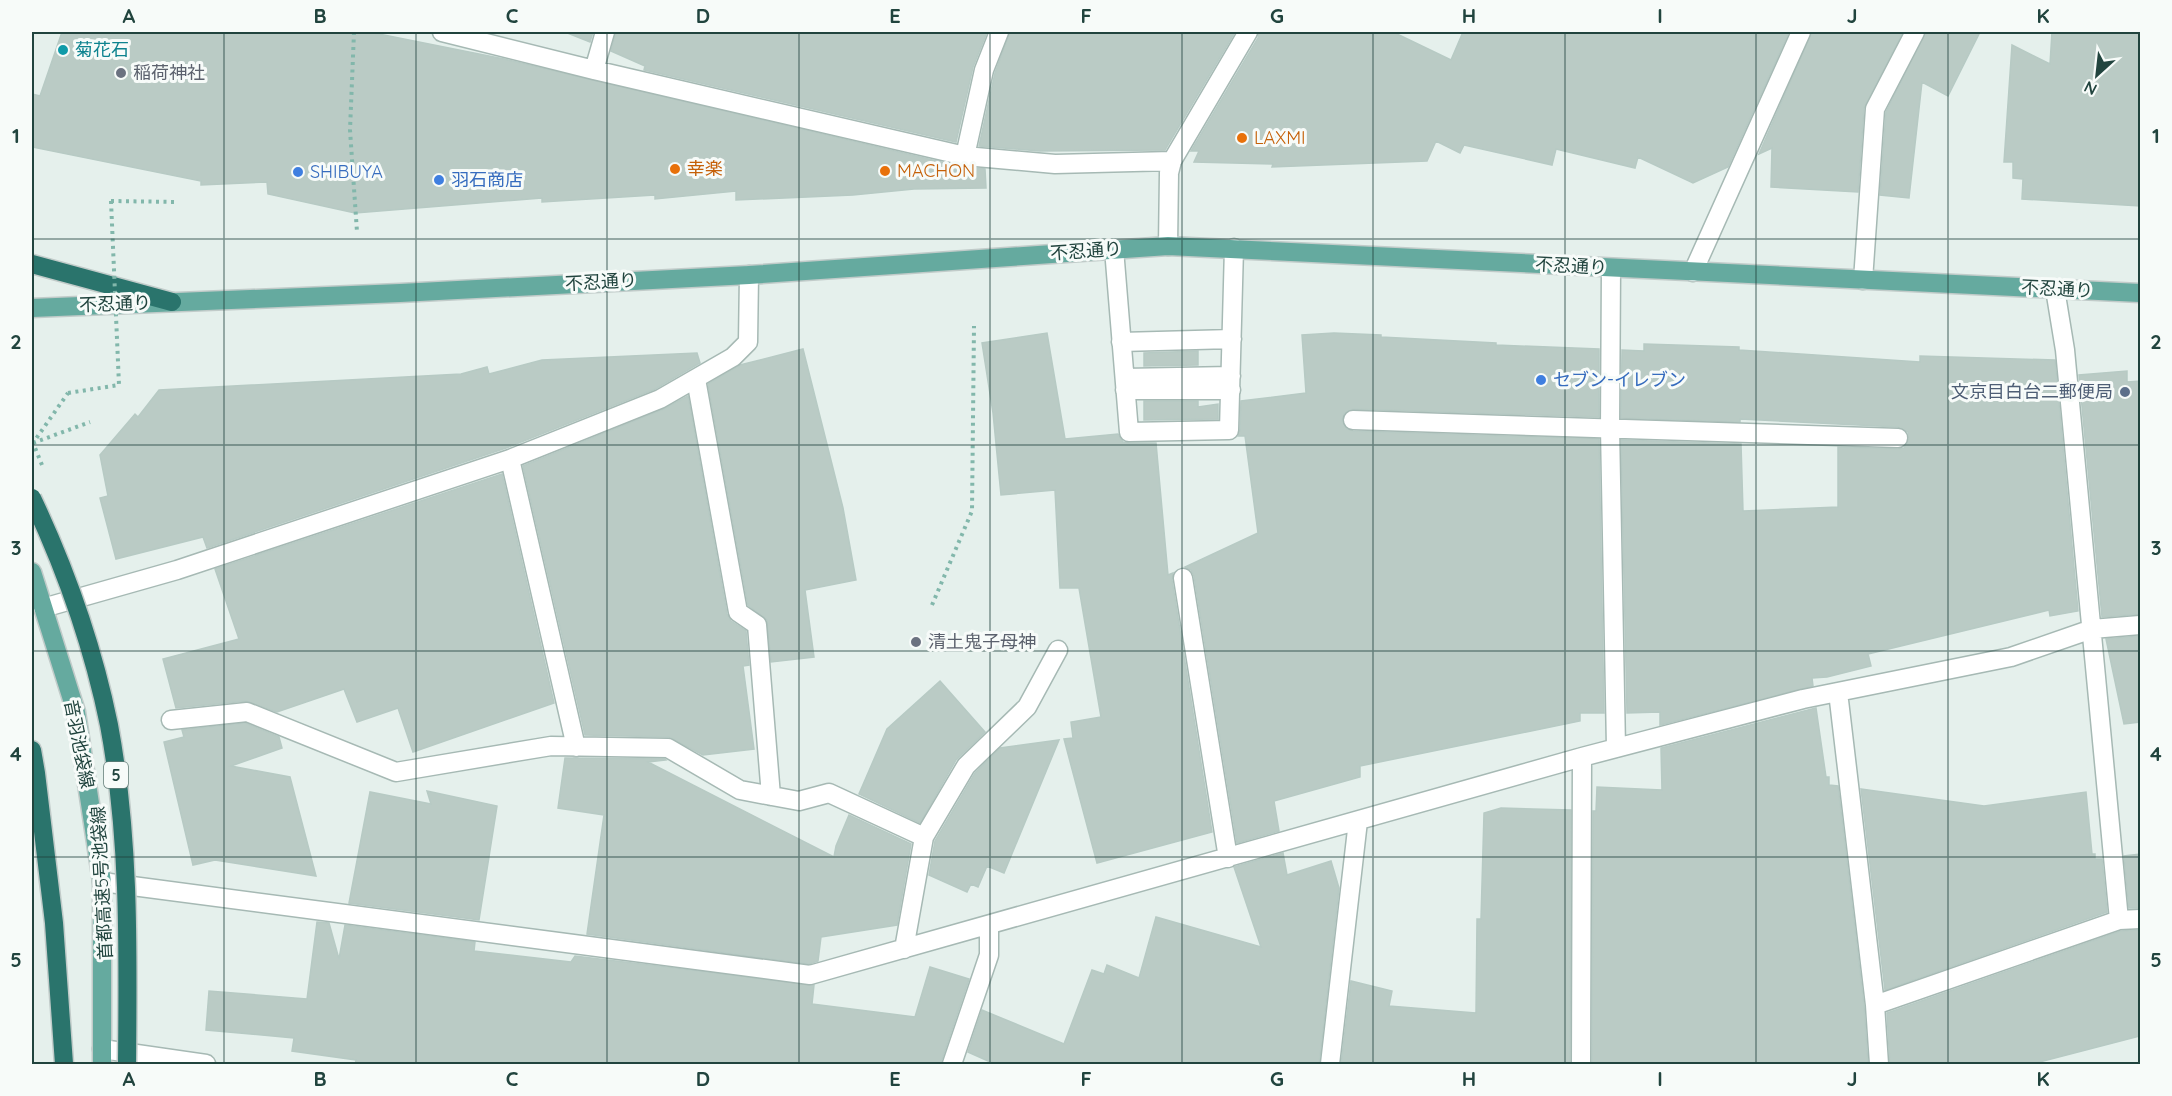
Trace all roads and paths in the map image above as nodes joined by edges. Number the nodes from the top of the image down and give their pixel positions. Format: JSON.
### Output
{"nodes":[{"id":1,"x":354,"y":32,"type":"edge"},
{"id":2,"x":442,"y":32,"type":"edge"},
{"id":3,"x":605,"y":32,"type":"edge"},
{"id":4,"x":999,"y":32,"type":"edge"},
{"id":5,"x":1248,"y":32,"type":"edge"},
{"id":6,"x":1801,"y":32,"type":"edge"},
{"id":7,"x":1915,"y":32,"type":"edge"},
{"id":8,"x":594,"y":70,"type":"junction"},
{"id":9,"x":965,"y":156,"type":"junction"},
{"id":10,"x":1172,"y":161,"type":"junction"},
{"id":11,"x":177,"y":202,"type":"dead end"},
{"id":12,"x":357,"y":232,"type":"dead end"},
{"id":13,"x":1168,"y":246,"type":"junction"},
{"id":14,"x":1234,"y":248,"type":"junction"},
{"id":15,"x":1114,"y":249,"type":"junction"},
{"id":16,"x":32,"y":264,"type":"edge"},
{"id":17,"x":1611,"y":268,"type":"junction"},
{"id":18,"x":1693,"y":272,"type":"junction"},
{"id":19,"x":748,"y":275,"type":"junction"},
{"id":20,"x":1863,"y":280,"type":"junction"},
{"id":21,"x":2055,"y":289,"type":"junction"},
{"id":22,"x":2140,"y":293,"type":"edge"},
{"id":23,"x":172,"y":302,"type":"junction"},
{"id":24,"x":32,"y":308,"type":"edge"},
{"id":25,"x":974,"y":326,"type":"dead end"},
{"id":26,"x":1232,"y":339,"type":"junction"},
{"id":27,"x":1121,"y":342,"type":"junction"},
{"id":28,"x":696,"y":379,"type":"junction"},
{"id":29,"x":1231,"y":383,"type":"junction"},
{"id":30,"x":1125,"y":384,"type":"junction"},
{"id":31,"x":68,"y":393,"type":"dead end"},
{"id":32,"x":1353,"y":420,"type":"dead end"},
{"id":33,"x":90,"y":422,"type":"dead end"},
{"id":34,"x":1610,"y":428,"type":"junction"},
{"id":35,"x":1898,"y":438,"type":"dead end"},
{"id":36,"x":33,"y":443,"type":"edge"},
{"id":37,"x":510,"y":459,"type":"junction"},
{"id":38,"x":32,"y":498,"type":"edge"},
{"id":39,"x":32,"y":572,"type":"edge"},
{"id":40,"x":1183,"y":578,"type":"dead end"},
{"id":41,"x":932,"y":605,"type":"dead end"},
{"id":42,"x":43,"y":608,"type":"junction"},
{"id":43,"x":2140,"y":625,"type":"edge"},
{"id":44,"x":2092,"y":629,"type":"junction"},
{"id":45,"x":1058,"y":650,"type":"dead end"},
{"id":46,"x":1838,"y":692,"type":"junction"},
{"id":47,"x":171,"y":720,"type":"dead end"},
{"id":48,"x":576,"y":747,"type":"junction"},
{"id":49,"x":1616,"y":748,"type":"junction"},
{"id":50,"x":32,"y":750,"type":"edge"},
{"id":51,"x":1582,"y":757,"type":"junction"},
{"id":52,"x":771,"y":796,"type":"junction"},
{"id":53,"x":1358,"y":821,"type":"junction"},
{"id":54,"x":924,"y":837,"type":"junction"},
{"id":55,"x":1228,"y":858,"type":"junction"},
{"id":56,"x":102,"y":882,"type":"junction"},
{"id":57,"x":2140,"y":919,"type":"edge"},
{"id":58,"x":2118,"y":920,"type":"junction"},
{"id":59,"x":989,"y":924,"type":"junction"},
{"id":60,"x":904,"y":949,"type":"junction"},
{"id":61,"x":1875,"y":1005,"type":"junction"},
{"id":62,"x":102,"y":1057,"type":"edge"},
{"id":63,"x":63,"y":1065,"type":"edge"},
{"id":64,"x":127,"y":1065,"type":"edge"},
{"id":65,"x":206,"y":1065,"type":"edge"},
{"id":66,"x":952,"y":1065,"type":"edge"},
{"id":67,"x":1330,"y":1065,"type":"edge"},
{"id":68,"x":1581,"y":1065,"type":"edge"},
{"id":69,"x":1879,"y":1065,"type":"edge"}],
"edges":[{"from":1,"to":12,"type":"path"},
{"from":2,"to":8,"type":"street"},
{"from":3,"to":8,"type":"street"},
{"from":4,"to":9,"type":"street"},
{"from":5,"to":10,"type":"street"},
{"from":6,"to":18,"type":"street"},
{"from":7,"to":20,"type":"street"},
{"from":8,"to":9,"type":"street"},
{"from":9,"to":10,"type":"street"},
{"from":10,"to":13,"type":"street"},
{"from":11,"to":31,"type":"path","bridge":true},
{"from":13,"to":14,"type":"main road","name":"不忍通り"},
{"from":13,"to":15,"type":"main road","name":"不忍通り"},
{"from":14,"to":17,"type":"main road","name":"不忍通り"},
{"from":14,"to":26,"type":"street"},
{"from":15,"to":19,"type":"main road","name":"不忍通り"},
{"from":15,"to":27,"type":"street"},
{"from":16,"to":23,"type":"highway"},
{"from":17,"to":18,"type":"main road","name":"不忍通り"},
{"from":17,"to":34,"type":"street"},
{"from":18,"to":20,"type":"main road","name":"不忍通り"},
{"from":19,"to":23,"type":"main road","name":"不忍通り"},
{"from":19,"to":28,"type":"street"},
{"from":20,"to":21,"type":"main road","name":"不忍通り"},
{"from":21,"to":22,"type":"main road","name":"不忍通り"},
{"from":21,"to":44,"type":"street"},
{"from":23,"to":24,"type":"main road","name":"不忍通り"},
{"from":25,"to":41,"type":"path"},
{"from":26,"to":27,"type":"street"},
{"from":26,"to":29,"type":"street"},
{"from":27,"to":30,"type":"street"},
{"from":28,"to":37,"type":"street"},
{"from":28,"to":52,"type":"street"},
{"from":29,"to":30,"type":"street"},
{"from":29,"to":30,"type":"street"},
{"from":32,"to":34,"type":"street"},
{"from":33,"to":36,"type":"path"},
{"from":34,"to":35,"type":"street"},
{"from":34,"to":49,"type":"street"},
{"from":37,"to":42,"type":"street"},
{"from":37,"to":48,"type":"street"},
{"from":38,"to":64,"type":"highway","name":"首都高速5号池袋線","number":"5","bridge":true},
{"from":39,"to":42,"type":"main road","name":"音羽池袋線"},
{"from":40,"to":55,"type":"street"},
{"from":42,"to":56,"type":"main road","name":"音羽池袋線"},
{"from":43,"to":44,"type":"street"},
{"from":44,"to":46,"type":"street"},
{"from":44,"to":58,"type":"street"},
{"from":45,"to":54,"type":"street"},
{"from":46,"to":49,"type":"street"},
{"from":46,"to":61,"type":"street"},
{"from":47,"to":48,"type":"street"},
{"from":48,"to":52,"type":"street"},
{"from":49,"to":51,"type":"street"},
{"from":50,"to":63,"type":"highway"},
{"from":51,"to":53,"type":"street"},
{"from":51,"to":68,"type":"street"},
{"from":52,"to":54,"type":"street"},
{"from":53,"to":55,"type":"street"},
{"from":53,"to":67,"type":"street"},
{"from":54,"to":60,"type":"street"},
{"from":55,"to":59,"type":"street"},
{"from":56,"to":60,"type":"street"},
{"from":56,"to":62,"type":"main road","name":"音羽池袋線"},
{"from":57,"to":58,"type":"street"},
{"from":58,"to":61,"type":"street"},
{"from":59,"to":60,"type":"street"},
{"from":59,"to":66,"type":"street"},
{"from":61,"to":69,"type":"street"},
{"from":62,"to":65,"type":"street"}]}
